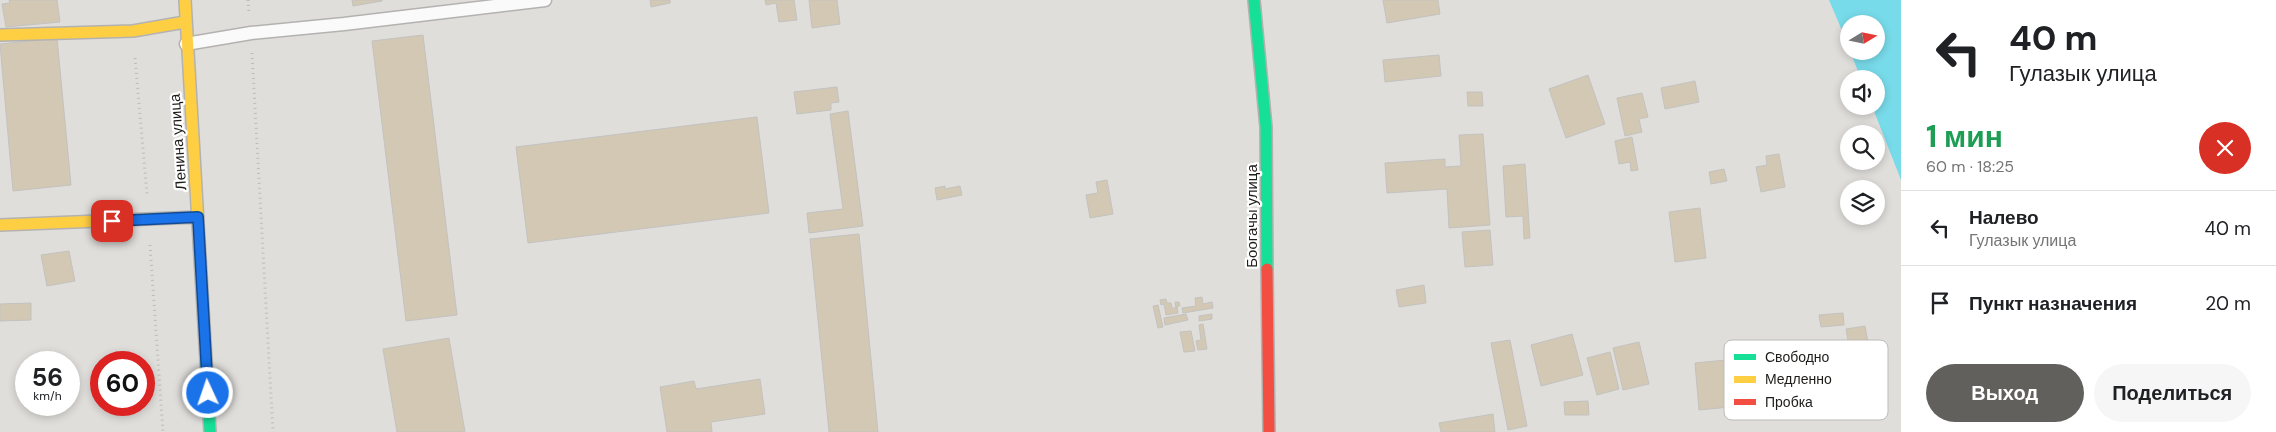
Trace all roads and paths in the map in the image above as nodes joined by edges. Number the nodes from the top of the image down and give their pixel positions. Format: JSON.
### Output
{"nodes":[{"id":1,"x":185,"y":0,"type":"edge"},
{"id":2,"x":248,"y":0,"type":"edge"},
{"id":3,"x":544,"y":0,"type":"edge"},
{"id":4,"x":1254,"y":0,"type":"edge"},
{"id":5,"x":185,"y":22,"type":"junction"},
{"id":6,"x":251,"y":33,"type":"junction"},
{"id":7,"x":0,"y":35,"type":"edge"},
{"id":8,"x":186,"y":44,"type":"junction"},
{"id":9,"x":198,"y":217,"type":"junction"},
{"id":10,"x":0,"y":225,"type":"edge"},
{"id":11,"x":210,"y":432,"type":"edge"},
{"id":12,"x":273,"y":432,"type":"edge"},
{"id":13,"x":1269,"y":432,"type":"edge"}],
"edges":[{"from":1,"to":5,"type":"street","name":"Ленина улица"},
{"from":2,"to":6,"type":"path"},
{"from":3,"to":6,"type":"lane"},
{"from":4,"to":13,"type":"street","name":"Боогачы улица"},
{"from":5,"to":7,"type":"street"},
{"from":5,"to":8,"type":"street","name":"Ленина улица"},
{"from":6,"to":8,"type":"lane"},
{"from":6,"to":12,"type":"path"},
{"from":8,"to":9,"type":"street","name":"Ленина улица"},
{"from":9,"to":10,"type":"street"},
{"from":9,"to":11,"type":"street","name":"Ленина улица"}]}
